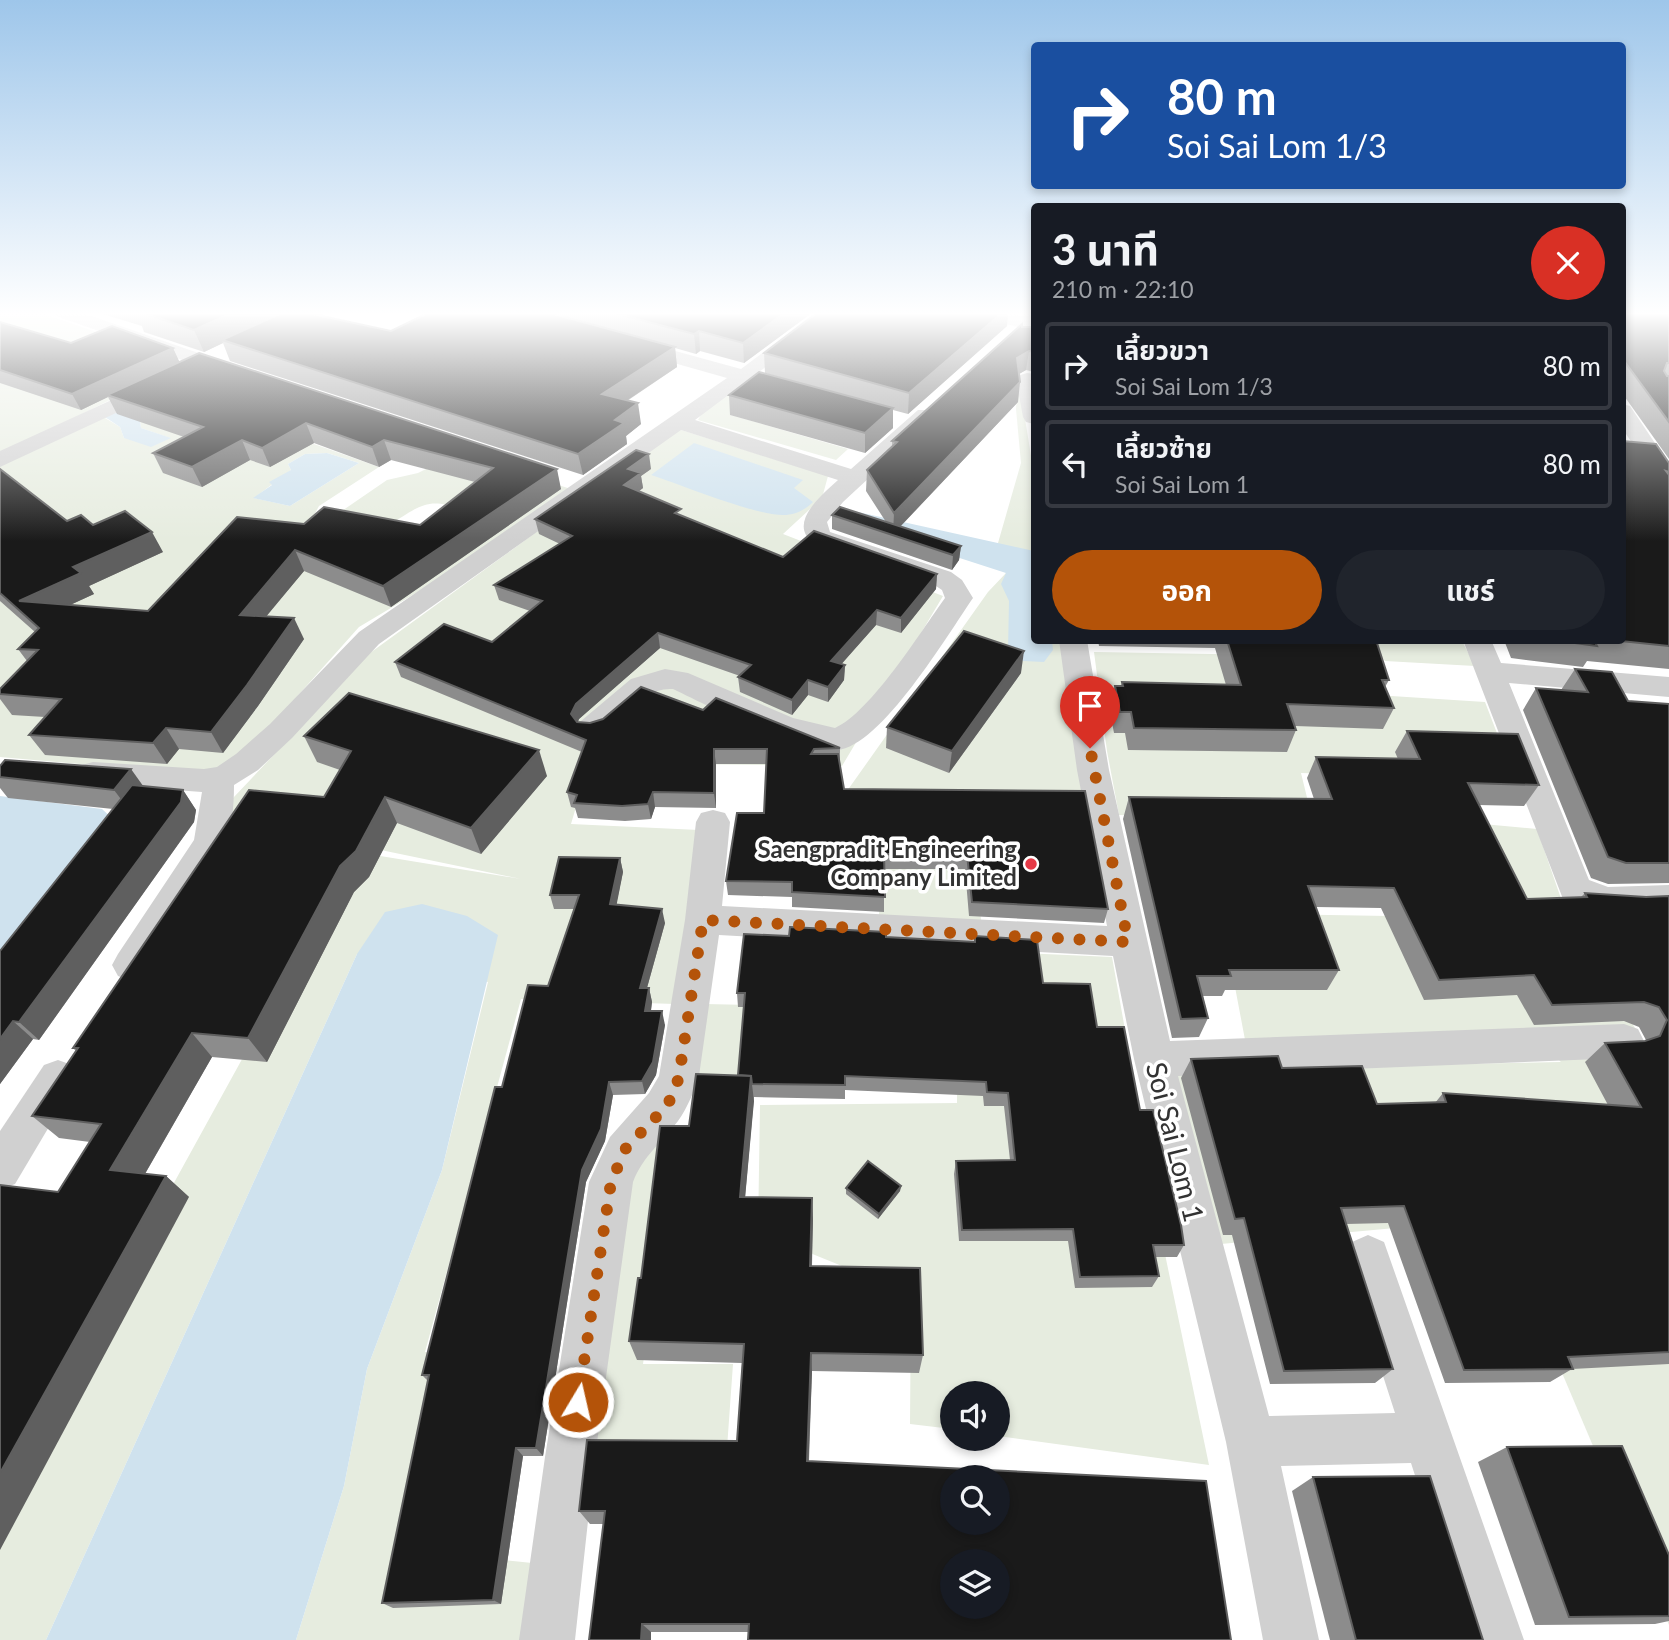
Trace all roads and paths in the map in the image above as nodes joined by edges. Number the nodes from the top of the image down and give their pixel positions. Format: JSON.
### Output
{"nodes":[{"id":1,"x":150,"y":389,"type":"edge"},
{"id":2,"x":735,"y":389,"type":"edge"},
{"id":3,"x":942,"y":400,"type":"edge"},
{"id":4,"x":1626,"y":417,"type":"edge"},
{"id":5,"x":888,"y":418,"type":"edge"},
{"id":6,"x":677,"y":422,"type":"junction"},
{"id":7,"x":914,"y":425,"type":"junction"},
{"id":8,"x":1626,"y":458,"type":"edge"},
{"id":9,"x":0,"y":460,"type":"edge"},
{"id":10,"x":1656,"y":461,"type":"junction"},
{"id":11,"x":855,"y":478,"type":"junction"},
{"id":12,"x":1669,"y":481,"type":"edge"},
{"id":13,"x":1074,"y":644,"type":"edge"},
{"id":14,"x":1479,"y":644,"type":"edge"},
{"id":15,"x":1490,"y":672,"type":"junction"},
{"id":16,"x":1669,"y":687,"type":"edge"},
{"id":17,"x":592,"y":728,"type":"edge"},
{"id":18,"x":65,"y":771,"type":"edge"},
{"id":19,"x":218,"y":778,"type":"junction"},
{"id":20,"x":713,"y":821,"type":"dead end"},
{"id":21,"x":1669,"y":899,"type":"edge"},
{"id":22,"x":703,"y":920,"type":"junction"},
{"id":23,"x":1128,"y":942,"type":"junction"},
{"id":24,"x":112,"y":994,"type":"edge"},
{"id":25,"x":1624,"y":1041,"type":"edge"},
{"id":26,"x":75,"y":1053,"type":"edge"},
{"id":27,"x":1154,"y":1059,"type":"junction"},
{"id":28,"x":0,"y":1169,"type":"edge"},
{"id":29,"x":1368,"y":1258,"type":"dead end"},
{"id":30,"x":1427,"y":1437,"type":"junction"},
{"id":31,"x":1251,"y":1442,"type":"junction"},
{"id":32,"x":547,"y":1640,"type":"edge"},
{"id":33,"x":1291,"y":1640,"type":"edge"},
{"id":34,"x":1496,"y":1640,"type":"edge"}],
"edges":[{"from":1,"to":9,"type":"street"},
{"from":2,"to":6,"type":"street"},
{"from":3,"to":7,"type":"street"},
{"from":4,"to":10,"type":"street"},
{"from":5,"to":7,"type":"street"},
{"from":6,"to":11,"type":"street"},
{"from":6,"to":19,"type":"street"},
{"from":7,"to":11,"type":"street"},
{"from":8,"to":10,"type":"street"},
{"from":10,"to":12,"type":"street"},
{"from":11,"to":17,"type":"street"},
{"from":13,"to":23,"type":"street","name":"Soi Sai Lom 1"},
{"from":14,"to":15,"type":"street"},
{"from":15,"to":16,"type":"street"},
{"from":15,"to":21,"type":"street"},
{"from":18,"to":19,"type":"street"},
{"from":19,"to":24,"type":"street"},
{"from":20,"to":22,"type":"street"},
{"from":22,"to":23,"type":"street"},
{"from":22,"to":32,"type":"street"},
{"from":23,"to":27,"type":"street","name":"Soi Sai Lom 1"},
{"from":25,"to":27,"type":"street"},
{"from":26,"to":28,"type":"street"},
{"from":27,"to":31,"type":"street","name":"Soi Sai Lom 1"},
{"from":29,"to":30,"type":"street"},
{"from":30,"to":31,"type":"street"},
{"from":30,"to":34,"type":"street"},
{"from":31,"to":33,"type":"street","name":"Soi Sai Lom 1"}]}
